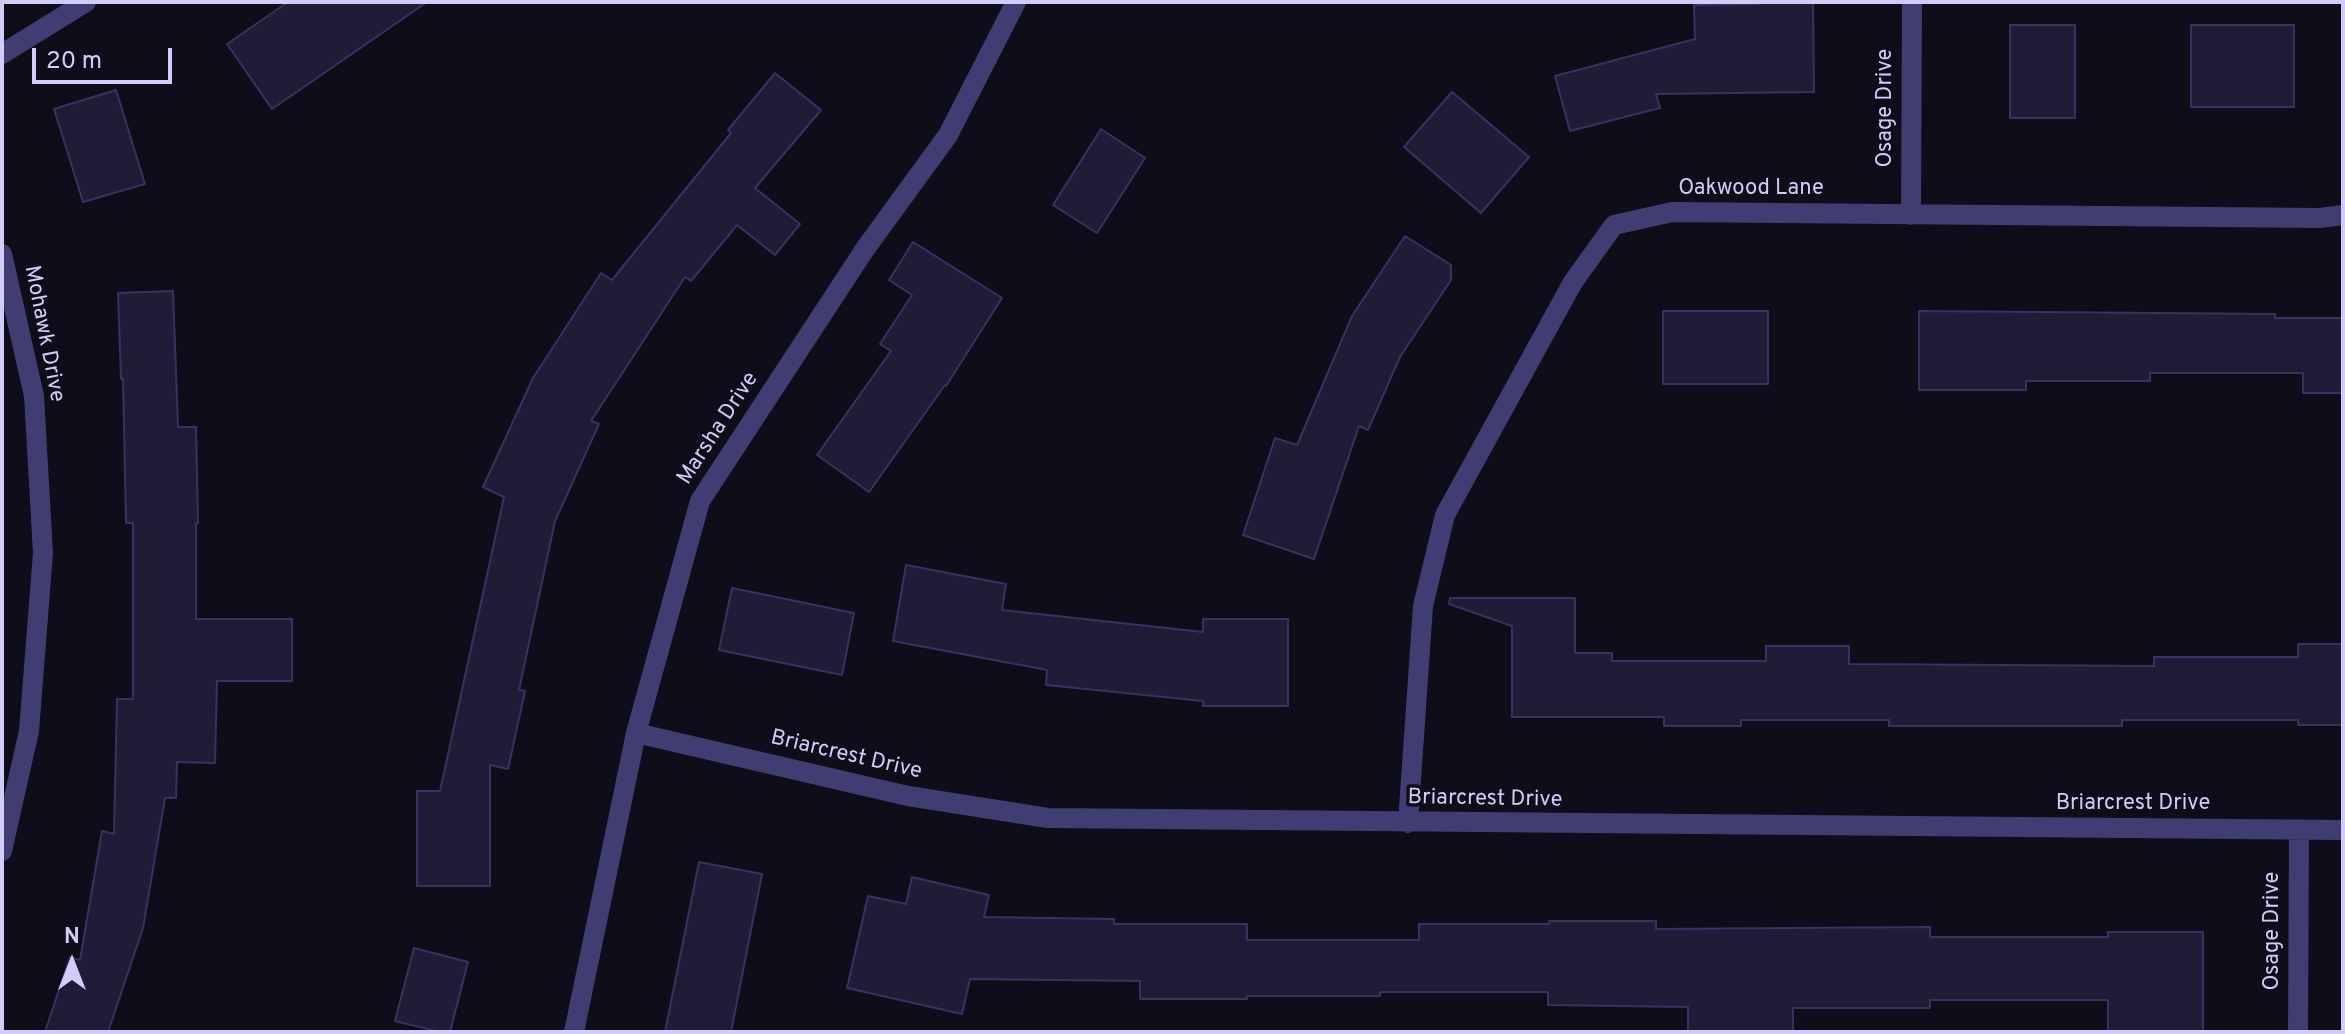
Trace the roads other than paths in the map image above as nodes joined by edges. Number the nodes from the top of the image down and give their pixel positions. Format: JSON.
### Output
{"nodes":[{"id":1,"x":86,"y":2,"type":"edge"},
{"id":2,"x":1016,"y":2,"type":"edge"},
{"id":3,"x":1912,"y":2,"type":"edge"},
{"id":4,"x":2,"y":54,"type":"edge"},
{"id":5,"x":1911,"y":215,"type":"junction"},
{"id":6,"x":2343,"y":215,"type":"edge"},
{"id":7,"x":2,"y":254,"type":"edge"},
{"id":8,"x":636,"y":733,"type":"junction"},
{"id":9,"x":1408,"y":823,"type":"junction"},
{"id":10,"x":2343,"y":830,"type":"edge"},
{"id":11,"x":2299,"y":831,"type":"junction"},
{"id":12,"x":2,"y":851,"type":"edge"},
{"id":13,"x":574,"y":1032,"type":"edge"},
{"id":14,"x":2298,"y":1032,"type":"edge"}],
"edges":[{"from":1,"to":4,"type":"street"},
{"from":2,"to":8,"type":"street","name":"Marsha Drive"},
{"from":3,"to":5,"type":"street","name":"Osage Drive"},
{"from":5,"to":6,"type":"street","name":"Oakwood Lane"},
{"from":5,"to":9,"type":"street","name":"Oakwood Lane"},
{"from":7,"to":12,"type":"street","name":"Mohawk Drive"},
{"from":8,"to":9,"type":"street","name":"Briarcrest Drive"},
{"from":8,"to":13,"type":"street","name":"Marsha Drive"},
{"from":9,"to":11,"type":"street","name":"Briarcrest Drive"},
{"from":10,"to":11,"type":"street","name":"Briarcrest Drive"},
{"from":11,"to":14,"type":"street","name":"Osage Drive"}]}
